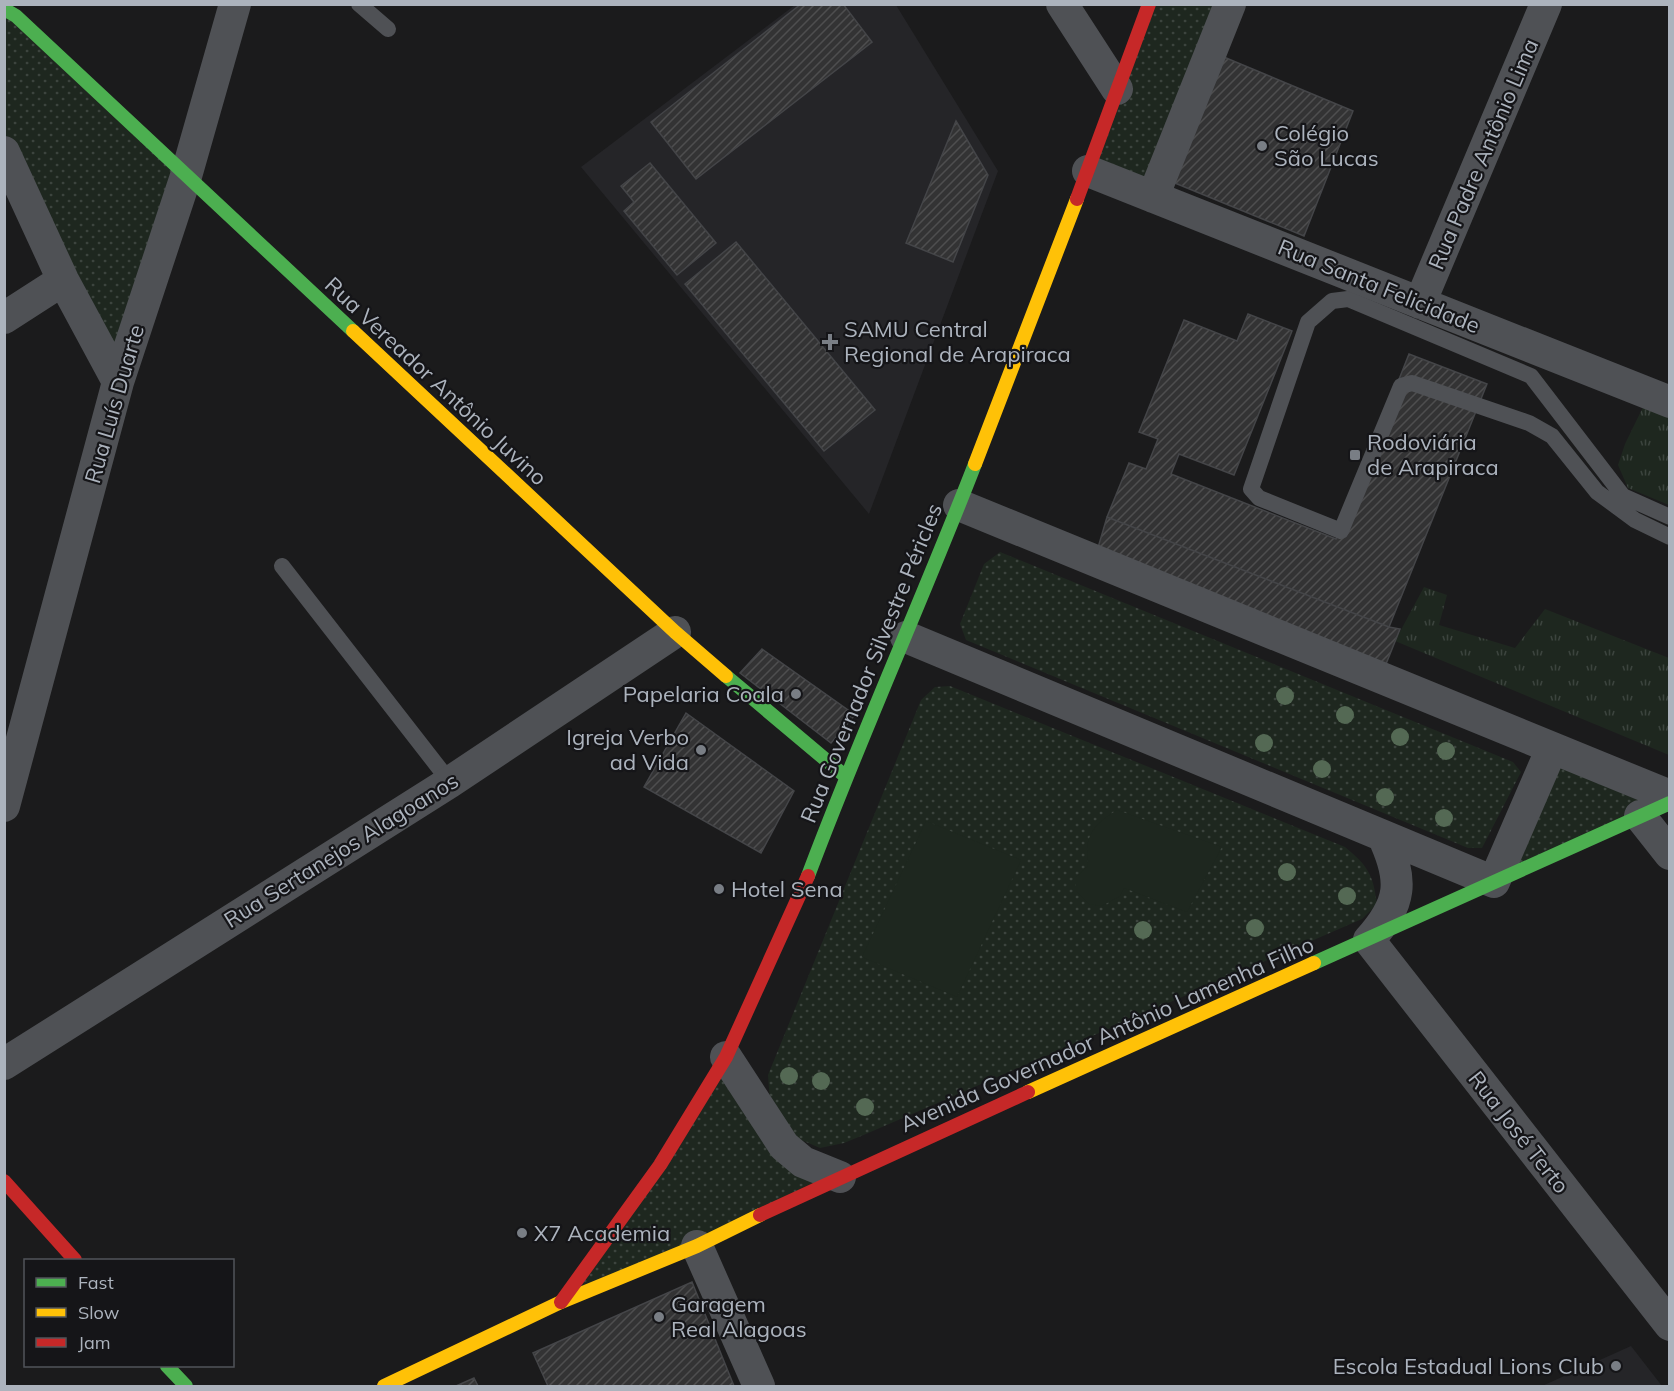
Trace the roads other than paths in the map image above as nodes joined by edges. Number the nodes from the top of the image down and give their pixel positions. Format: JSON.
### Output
{"nodes":[{"id":1,"x":235,"y":4,"type":"edge"},
{"id":2,"x":359,"y":4,"type":"edge"},
{"id":3,"x":1062,"y":4,"type":"edge"},
{"id":4,"x":1149,"y":4,"type":"edge"},
{"id":5,"x":1230,"y":4,"type":"edge"},
{"id":6,"x":1546,"y":4,"type":"edge"},
{"id":7,"x":4,"y":9,"type":"edge"},
{"id":8,"x":388,"y":29,"type":"dead end"},
{"id":9,"x":1117,"y":89,"type":"junction"},
{"id":10,"x":4,"y":152,"type":"edge"},
{"id":11,"x":1088,"y":171,"type":"junction"},
{"id":12,"x":186,"y":176,"type":"junction"},
{"id":13,"x":1153,"y":197,"type":"junction"},
{"id":14,"x":63,"y":280,"type":"junction"},
{"id":15,"x":1420,"y":303,"type":"junction"},
{"id":16,"x":4,"y":318,"type":"edge"},
{"id":17,"x":118,"y":382,"type":"junction"},
{"id":18,"x":1670,"y":402,"type":"edge"},
{"id":19,"x":958,"y":504,"type":"junction"},
{"id":20,"x":1670,"y":517,"type":"edge"},
{"id":21,"x":1670,"y":537,"type":"edge"},
{"id":22,"x":282,"y":566,"type":"dead end"},
{"id":23,"x":675,"y":632,"type":"junction"},
{"id":24,"x":906,"y":637,"type":"junction"},
{"id":25,"x":1552,"y":748,"type":"junction"},
{"id":26,"x":845,"y":776,"type":"junction"},
{"id":27,"x":450,"y":782,"type":"junction"},
{"id":28,"x":1670,"y":796,"type":"edge"},
{"id":29,"x":1670,"y":802,"type":"edge"},
{"id":30,"x":4,"y":806,"type":"edge"},
{"id":31,"x":1640,"y":816,"type":"junction"},
{"id":32,"x":1383,"y":836,"type":"junction"},
{"id":33,"x":1670,"y":854,"type":"edge"},
{"id":34,"x":1494,"y":882,"type":"junction"},
{"id":35,"x":1369,"y":940,"type":"junction"},
{"id":36,"x":726,"y":1057,"type":"junction"},
{"id":37,"x":4,"y":1064,"type":"edge"},
{"id":38,"x":840,"y":1177,"type":"junction"},
{"id":39,"x":4,"y":1181,"type":"edge"},
{"id":40,"x":697,"y":1246,"type":"junction"},
{"id":41,"x":74,"y":1259,"type":"edge"},
{"id":42,"x":561,"y":1302,"type":"junction"},
{"id":43,"x":1670,"y":1325,"type":"edge"},
{"id":44,"x":169,"y":1367,"type":"edge"},
{"id":45,"x":186,"y":1386,"type":"edge"},
{"id":46,"x":384,"y":1386,"type":"edge"},
{"id":47,"x":759,"y":1386,"type":"edge"}],
"edges":[{"from":1,"to":12,"type":"street","name":"Rua Luís Duarte"},
{"from":2,"to":8,"type":"lane"},
{"from":3,"to":9,"type":"street"},
{"from":4,"to":9,"type":"street","name":"Rua Governador Silvestre Péricles"},
{"from":5,"to":13,"type":"street"},
{"from":6,"to":15,"type":"street","name":"Rua Padre Antônio Lima"},
{"from":7,"to":12,"type":"street","name":"Rua Vereador Antônio Juvino"},
{"from":9,"to":11,"type":"street","name":"Rua Governador Silvestre Péricles"},
{"from":10,"to":14,"type":"street"},
{"from":11,"to":13,"type":"street","name":"Rua Santa Felicidade"},
{"from":11,"to":19,"type":"street","name":"Rua Governador Silvestre Péricles"},
{"from":12,"to":17,"type":"street","name":"Rua Luís Duarte"},
{"from":12,"to":23,"type":"street","name":"Rua Vereador Antônio Juvino"},
{"from":13,"to":15,"type":"street","name":"Rua Santa Felicidade"},
{"from":14,"to":16,"type":"street"},
{"from":14,"to":17,"type":"street"},
{"from":15,"to":18,"type":"street","name":"Rua Santa Felicidade"},
{"from":17,"to":30,"type":"street","name":"Rua Luís Duarte"},
{"from":19,"to":24,"type":"street","name":"Rua Governador Silvestre Péricles"},
{"from":19,"to":25,"type":"street"},
{"from":20,"to":21,"type":"lane"},
{"from":22,"to":27,"type":"lane"},
{"from":23,"to":26,"type":"street","name":"Rua Vereador Antônio Juvino"},
{"from":23,"to":27,"type":"street","name":"Rua Sertanejos Alagoanos"},
{"from":24,"to":26,"type":"street","name":"Rua Governador Silvestre Péricles"},
{"from":24,"to":32,"type":"street"},
{"from":25,"to":28,"type":"street"},
{"from":25,"to":34,"type":"street"},
{"from":26,"to":36,"type":"street","name":"Rua Governador Silvestre Péricles"},
{"from":27,"to":37,"type":"street","name":"Rua Sertanejos Alagoanos"},
{"from":29,"to":31,"type":"street","name":"Avenida Governador Antônio Lamenha Filho"},
{"from":31,"to":33,"type":"street"},
{"from":31,"to":34,"type":"street","name":"Avenida Governador Antônio Lamenha Filho"},
{"from":32,"to":34,"type":"street"},
{"from":32,"to":35,"type":"street"},
{"from":34,"to":35,"type":"street","name":"Avenida Governador Antônio Lamenha Filho"},
{"from":35,"to":38,"type":"street","name":"Avenida Governador Antônio Lamenha Filho"},
{"from":35,"to":43,"type":"street","name":"Rua José Terto"},
{"from":36,"to":38,"type":"street"},
{"from":36,"to":42,"type":"street","name":"Rua Governador Silvestre Péricles"},
{"from":38,"to":40,"type":"street","name":"Avenida Governador Antônio Lamenha Filho"},
{"from":39,"to":41,"type":"street"},
{"from":40,"to":42,"type":"street","name":"Avenida Governador Antônio Lamenha Filho"},
{"from":40,"to":47,"type":"street"},
{"from":42,"to":46,"type":"street","name":"Avenida Governador Antônio Lamenha Filho"},
{"from":44,"to":45,"type":"street"}]}
